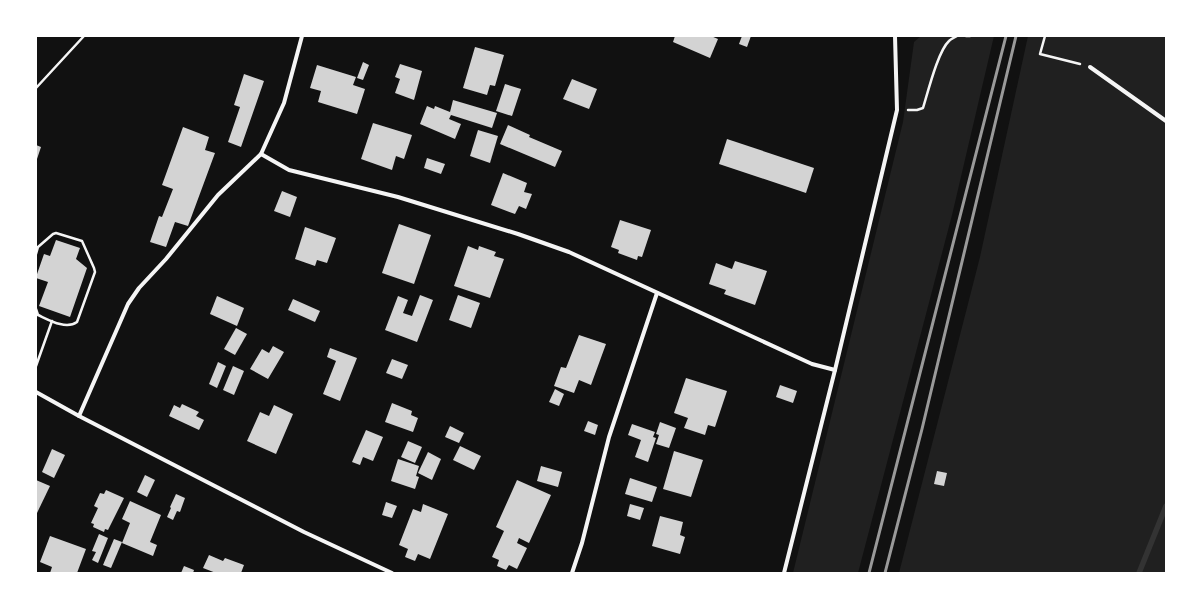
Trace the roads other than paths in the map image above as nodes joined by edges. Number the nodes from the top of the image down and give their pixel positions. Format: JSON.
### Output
{"nodes":[{"id":1,"x":302,"y":36,"type":"edge"},
{"id":2,"x":895,"y":36,"type":"edge"},
{"id":3,"x":1090,"y":67,"type":"road end"},
{"id":4,"x":1166,"y":121,"type":"edge"},
{"id":5,"x":261,"y":154,"type":"junction"},
{"id":6,"x":657,"y":293,"type":"junction"},
{"id":7,"x":835,"y":370,"type":"junction"},
{"id":8,"x":36,"y":392,"type":"edge"},
{"id":9,"x":79,"y":416,"type":"junction"},
{"id":10,"x":392,"y":573,"type":"edge"},
{"id":11,"x":572,"y":573,"type":"edge"},
{"id":12,"x":784,"y":573,"type":"edge"}],
"edges":[{"from":1,"to":5,"type":"street"},
{"from":2,"to":7,"type":"street"},
{"from":3,"to":4,"type":"street"},
{"from":5,"to":6,"type":"street"},
{"from":5,"to":9,"type":"street"},
{"from":6,"to":7,"type":"street"},
{"from":6,"to":11,"type":"street"},
{"from":7,"to":12,"type":"street"},
{"from":8,"to":9,"type":"street"},
{"from":9,"to":10,"type":"street"}]}
